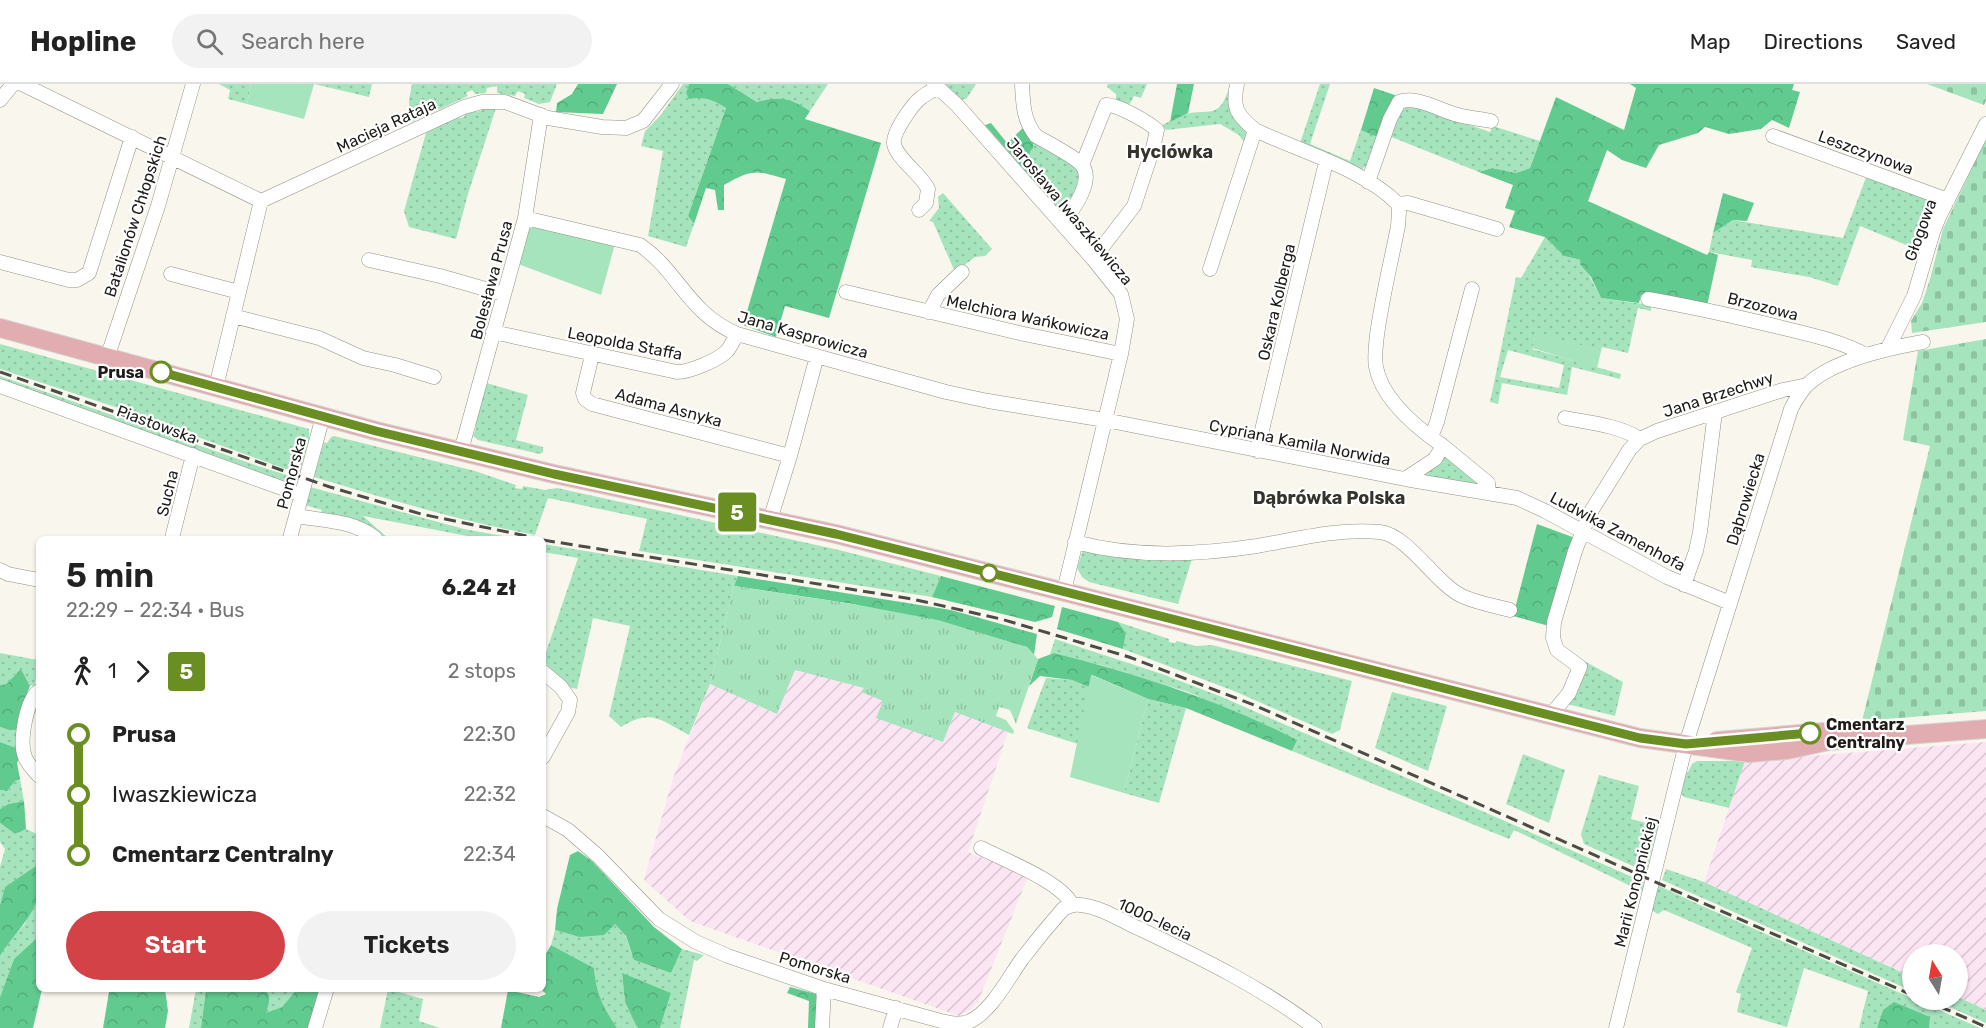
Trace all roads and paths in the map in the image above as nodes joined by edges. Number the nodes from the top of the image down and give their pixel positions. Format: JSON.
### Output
{"nodes":[{"id":1,"x":13,"y":84,"type":"edge"},
{"id":2,"x":22,"y":84,"type":"edge"},
{"id":3,"x":193,"y":84,"type":"edge"},
{"id":4,"x":672,"y":84,"type":"edge"},
{"id":5,"x":1022,"y":84,"type":"edge"},
{"id":6,"x":1237,"y":84,"type":"edge"},
{"id":7,"x":936,"y":86,"type":"edge"},
{"id":8,"x":0,"y":100,"type":"edge"},
{"id":9,"x":541,"y":115,"type":"junction"},
{"id":10,"x":1491,"y":121,"type":"dead end"},
{"id":11,"x":1986,"y":124,"type":"edge"},
{"id":12,"x":1255,"y":130,"type":"junction"},
{"id":13,"x":1773,"y":136,"type":"dead end"},
{"id":14,"x":132,"y":137,"type":"junction"},
{"id":15,"x":173,"y":156,"type":"junction"},
{"id":16,"x":1326,"y":162,"type":"junction"},
{"id":17,"x":1082,"y":165,"type":"junction"},
{"id":18,"x":1368,"y":182,"type":"junction"},
{"id":19,"x":1948,"y":200,"type":"junction"},
{"id":20,"x":261,"y":201,"type":"junction"},
{"id":21,"x":1398,"y":204,"type":"junction"},
{"id":22,"x":919,"y":210,"type":"dead end"},
{"id":23,"x":525,"y":218,"type":"junction"},
{"id":24,"x":1062,"y":224,"type":"junction"},
{"id":25,"x":1497,"y":229,"type":"dead end"},
{"id":26,"x":369,"y":260,"type":"dead end"},
{"id":27,"x":1093,"y":260,"type":"junction"},
{"id":28,"x":0,"y":262,"type":"edge"},
{"id":29,"x":1210,"y":269,"type":"dead end"},
{"id":30,"x":962,"y":272,"type":"dead end"},
{"id":31,"x":171,"y":274,"type":"dead end"},
{"id":32,"x":1472,"y":290,"type":"dead end"},
{"id":33,"x":239,"y":292,"type":"junction"},
{"id":34,"x":846,"y":292,"type":"dead end"},
{"id":35,"x":503,"y":294,"type":"junction"},
{"id":36,"x":1648,"y":299,"type":"dead end"},
{"id":37,"x":929,"y":312,"type":"junction"},
{"id":38,"x":233,"y":316,"type":"junction"},
{"id":39,"x":0,"y":328,"type":"edge"},
{"id":40,"x":493,"y":332,"type":"junction"},
{"id":41,"x":737,"y":334,"type":"junction"},
{"id":42,"x":1923,"y":342,"type":"dead end"},
{"id":43,"x":1888,"y":348,"type":"junction"},
{"id":44,"x":1120,"y":354,"type":"junction"},
{"id":45,"x":592,"y":355,"type":"junction"},
{"id":46,"x":1866,"y":355,"type":"junction"},
{"id":47,"x":817,"y":356,"type":"junction"},
{"id":48,"x":107,"y":358,"type":"junction"},
{"id":49,"x":434,"y":377,"type":"dead end"},
{"id":50,"x":1807,"y":385,"type":"junction"},
{"id":51,"x":0,"y":386,"type":"edge"},
{"id":52,"x":216,"y":387,"type":"junction"},
{"id":53,"x":1715,"y":412,"type":"junction"},
{"id":54,"x":323,"y":416,"type":"junction"},
{"id":55,"x":1565,"y":418,"type":"dead end"},
{"id":56,"x":1105,"y":420,"type":"junction"},
{"id":57,"x":1431,"y":437,"type":"junction"},
{"id":58,"x":1640,"y":439,"type":"junction"},
{"id":59,"x":1443,"y":446,"type":"junction"},
{"id":60,"x":461,"y":451,"type":"junction"},
{"id":61,"x":1257,"y":451,"type":"junction"},
{"id":62,"x":193,"y":455,"type":"junction"},
{"id":63,"x":790,"y":456,"type":"junction"},
{"id":64,"x":1405,"y":479,"type":"junction"},
{"id":65,"x":1489,"y":493,"type":"junction"},
{"id":66,"x":301,"y":495,"type":"junction"},
{"id":67,"x":296,"y":516,"type":"junction"},
{"id":68,"x":770,"y":520,"type":"junction"},
{"id":69,"x":1582,"y":530,"type":"junction"},
{"id":70,"x":173,"y":536,"type":"edge"},
{"id":71,"x":291,"y":536,"type":"edge"},
{"id":72,"x":373,"y":536,"type":"edge"},
{"id":73,"x":1075,"y":542,"type":"junction"},
{"id":74,"x":0,"y":570,"type":"edge"},
{"id":75,"x":36,"y":579,"type":"edge"},
{"id":76,"x":1684,"y":585,"type":"junction"},
{"id":77,"x":1064,"y":591,"type":"junction"},
{"id":78,"x":1730,"y":603,"type":"junction"},
{"id":79,"x":1510,"y":610,"type":"dead end"},
{"id":80,"x":546,"y":674,"type":"edge"},
{"id":81,"x":36,"y":693,"type":"edge"},
{"id":82,"x":1550,"y":716,"type":"junction"},
{"id":83,"x":1986,"y":719,"type":"edge"},
{"id":84,"x":1986,"y":729,"type":"edge"},
{"id":85,"x":1686,"y":744,"type":"junction"},
{"id":86,"x":546,"y":752,"type":"edge"},
{"id":87,"x":36,"y":772,"type":"edge"},
{"id":88,"x":546,"y":818,"type":"edge"},
{"id":89,"x":981,"y":848,"type":"dead end"},
{"id":90,"x":1072,"y":905,"type":"junction"},
{"id":91,"x":824,"y":989,"type":"junction"},
{"id":92,"x":326,"y":992,"type":"edge"},
{"id":93,"x":896,"y":1008,"type":"junction"},
{"id":94,"x":315,"y":1028,"type":"edge"},
{"id":95,"x":822,"y":1028,"type":"edge"},
{"id":96,"x":890,"y":1028,"type":"edge"},
{"id":97,"x":1315,"y":1028,"type":"edge"},
{"id":98,"x":1616,"y":1028,"type":"edge"}],
"edges":[{"from":1,"to":8,"type":"street"},
{"from":2,"to":14,"type":"street"},
{"from":3,"to":15,"type":"street","name":"Batalionów Chłopskich"},
{"from":4,"to":9,"type":"street","name":"Macieja Rataja"},
{"from":5,"to":17,"type":"street"},
{"from":6,"to":12,"type":"street"},
{"from":7,"to":22,"type":"street"},
{"from":7,"to":24,"type":"street","name":"Jarosława Iwaszkiewicza"},
{"from":9,"to":20,"type":"street","name":"Macieja Rataja"},
{"from":9,"to":23,"type":"street","name":"Bolesława Prusa"},
{"from":10,"to":18,"type":"street"},
{"from":11,"to":19,"type":"street","name":"Głogowa"},
{"from":12,"to":16,"type":"street"},
{"from":12,"to":29,"type":"street"},
{"from":13,"to":19,"type":"street","name":"Leszczynowa"},
{"from":14,"to":15,"type":"street"},
{"from":14,"to":28,"type":"street"},
{"from":15,"to":20,"type":"street"},
{"from":15,"to":48,"type":"street","name":"Batalionów Chłopskich"},
{"from":16,"to":18,"type":"street"},
{"from":16,"to":61,"type":"street","name":"Oskara Kolberga"},
{"from":17,"to":24,"type":"street"},
{"from":17,"to":27,"type":"street"},
{"from":18,"to":21,"type":"street"},
{"from":19,"to":43,"type":"street","name":"Głogowa"},
{"from":20,"to":33,"type":"street"},
{"from":21,"to":25,"type":"street"},
{"from":21,"to":57,"type":"street"},
{"from":23,"to":35,"type":"street","name":"Bolesława Prusa"},
{"from":23,"to":41,"type":"street","name":"Jana Kasprowicza"},
{"from":24,"to":27,"type":"street","name":"Jarosława Iwaszkiewicza"},
{"from":26,"to":35,"type":"street"},
{"from":27,"to":44,"type":"street","name":"Jarosława Iwaszkiewicza"},
{"from":30,"to":37,"type":"street","name":"Melchiora Wańkowicza"},
{"from":31,"to":33,"type":"street"},
{"from":32,"to":57,"type":"street"},
{"from":33,"to":38,"type":"street"},
{"from":34,"to":37,"type":"street","name":"Melchiora Wańkowicza"},
{"from":35,"to":40,"type":"street","name":"Bolesława Prusa"},
{"from":36,"to":46,"type":"street","name":"Brzozowa"},
{"from":37,"to":44,"type":"street","name":"Melchiora Wańkowicza"},
{"from":38,"to":49,"type":"street"},
{"from":38,"to":52,"type":"street"},
{"from":39,"to":48,"type":"main road"},
{"from":40,"to":45,"type":"street","name":"Leopolda Staffa"},
{"from":40,"to":60,"type":"street","name":"Bolesława Prusa"},
{"from":41,"to":45,"type":"street","name":"Leopolda Staffa"},
{"from":41,"to":47,"type":"street","name":"Jana Kasprowicza"},
{"from":42,"to":43,"type":"street","name":"Dąbrowiecka"},
{"from":43,"to":46,"type":"street","name":"Dąbrowiecka"},
{"from":44,"to":56,"type":"street","name":"Jarosława Iwaszkiewicza"},
{"from":45,"to":63,"type":"street","name":"Adama Asnyka"},
{"from":46,"to":50,"type":"street","name":"Dąbrowiecka"},
{"from":47,"to":56,"type":"street","name":"Jana Kasprowicza"},
{"from":47,"to":63,"type":"street"},
{"from":48,"to":52,"type":"main road"},
{"from":50,"to":53,"type":"street","name":"Jana Brzechwy"},
{"from":50,"to":78,"type":"street","name":"Dąbrowiecka"},
{"from":51,"to":62,"type":"street","name":"Piastowska"},
{"from":52,"to":54,"type":"main road"},
{"from":53,"to":58,"type":"street","name":"Jana Brzechwy"},
{"from":53,"to":76,"type":"street"},
{"from":54,"to":60,"type":"main road"},
{"from":54,"to":66,"type":"street","name":"Pomorska"},
{"from":55,"to":58,"type":"street"},
{"from":56,"to":61,"type":"street","name":"Cypriana Kamila Norwida"},
{"from":56,"to":73,"type":"street","name":"Jarosława Iwaszkiewicza"},
{"from":57,"to":59,"type":"street"},
{"from":58,"to":69,"type":"street","name":"Jana Brzechwy"},
{"from":59,"to":64,"type":"street"},
{"from":59,"to":65,"type":"street"},
{"from":60,"to":68,"type":"main road"},
{"from":61,"to":64,"type":"street","name":"Cypriana Kamila Norwida"},
{"from":62,"to":66,"type":"street","name":"Piastowska"},
{"from":62,"to":70,"type":"street","name":"Sucha"},
{"from":63,"to":68,"type":"street"},
{"from":64,"to":65,"type":"street","name":"Cypriana Kamila Norwida"},
{"from":65,"to":69,"type":"street","name":"Ludwika Zamenhofa"},
{"from":66,"to":67,"type":"street","name":"Pomorska"},
{"from":67,"to":71,"type":"street","name":"Pomorska"},
{"from":67,"to":72,"type":"street"},
{"from":68,"to":77,"type":"main road"},
{"from":69,"to":76,"type":"street","name":"Ludwika Zamenhofa"},
{"from":69,"to":82,"type":"street","name":"Jana Brzechwy"},
{"from":73,"to":77,"type":"street","name":"Jarosława Iwaszkiewicza"},
{"from":73,"to":79,"type":"street"},
{"from":74,"to":75,"type":"street"},
{"from":76,"to":78,"type":"street","name":"Ludwika Zamenhofa"},
{"from":77,"to":82,"type":"main road"},
{"from":78,"to":85,"type":"street","name":"Dąbrowiecka"},
{"from":80,"to":86,"type":"street"},
{"from":81,"to":87,"type":"street"},
{"from":82,"to":85,"type":"main road"},
{"from":83,"to":85,"type":"main road"},
{"from":84,"to":85,"type":"main road"},
{"from":85,"to":98,"type":"street","name":"Marii Konopnickiej"},
{"from":88,"to":91,"type":"street","name":"Pomorska"},
{"from":89,"to":90,"type":"street"},
{"from":90,"to":93,"type":"street","name":"Pomorska"},
{"from":90,"to":97,"type":"street","name":"1000-lecia"},
{"from":91,"to":93,"type":"street","name":"Pomorska"},
{"from":91,"to":95,"type":"street"},
{"from":92,"to":94,"type":"street"},
{"from":93,"to":96,"type":"street"}]}
